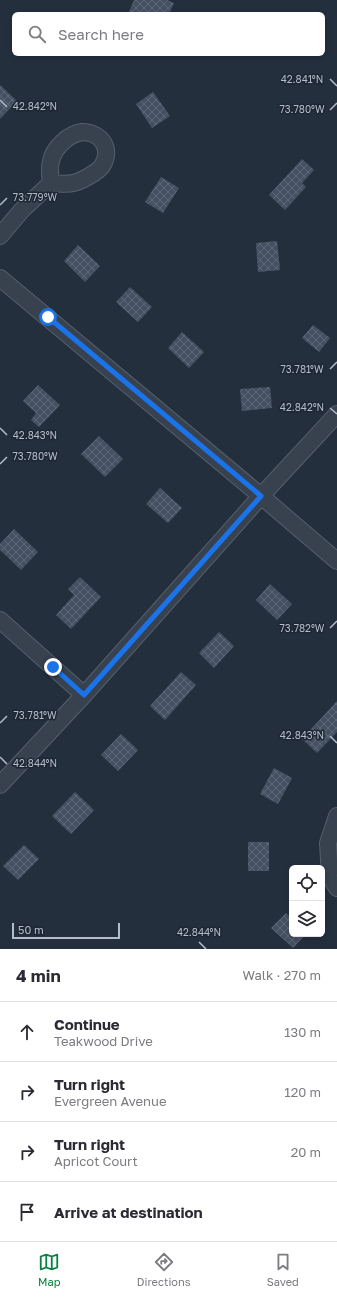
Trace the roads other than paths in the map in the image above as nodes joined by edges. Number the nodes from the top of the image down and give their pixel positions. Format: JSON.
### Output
{"nodes":[{"id":1,"x":51,"y":183,"type":"dead end"},
{"id":2,"x":0,"y":236,"type":"edge"},
{"id":3,"x":0,"y":278,"type":"edge"},
{"id":4,"x":337,"y":414,"type":"edge"},
{"id":5,"x":261,"y":496,"type":"junction"},
{"id":6,"x":337,"y":561,"type":"edge"},
{"id":7,"x":0,"y":620,"type":"edge"},
{"id":8,"x":84,"y":695,"type":"junction"},
{"id":9,"x":0,"y":785,"type":"edge"},
{"id":10,"x":337,"y":816,"type":"edge"},
{"id":11,"x":337,"y":888,"type":"edge"}],
"edges":[{"from":1,"to":2,"type":"street"},
{"from":3,"to":5,"type":"street"},
{"from":4,"to":5,"type":"street"},
{"from":5,"to":6,"type":"street"},
{"from":5,"to":8,"type":"street"},
{"from":7,"to":8,"type":"street"},
{"from":8,"to":9,"type":"street"},
{"from":10,"to":11,"type":"street"}]}
